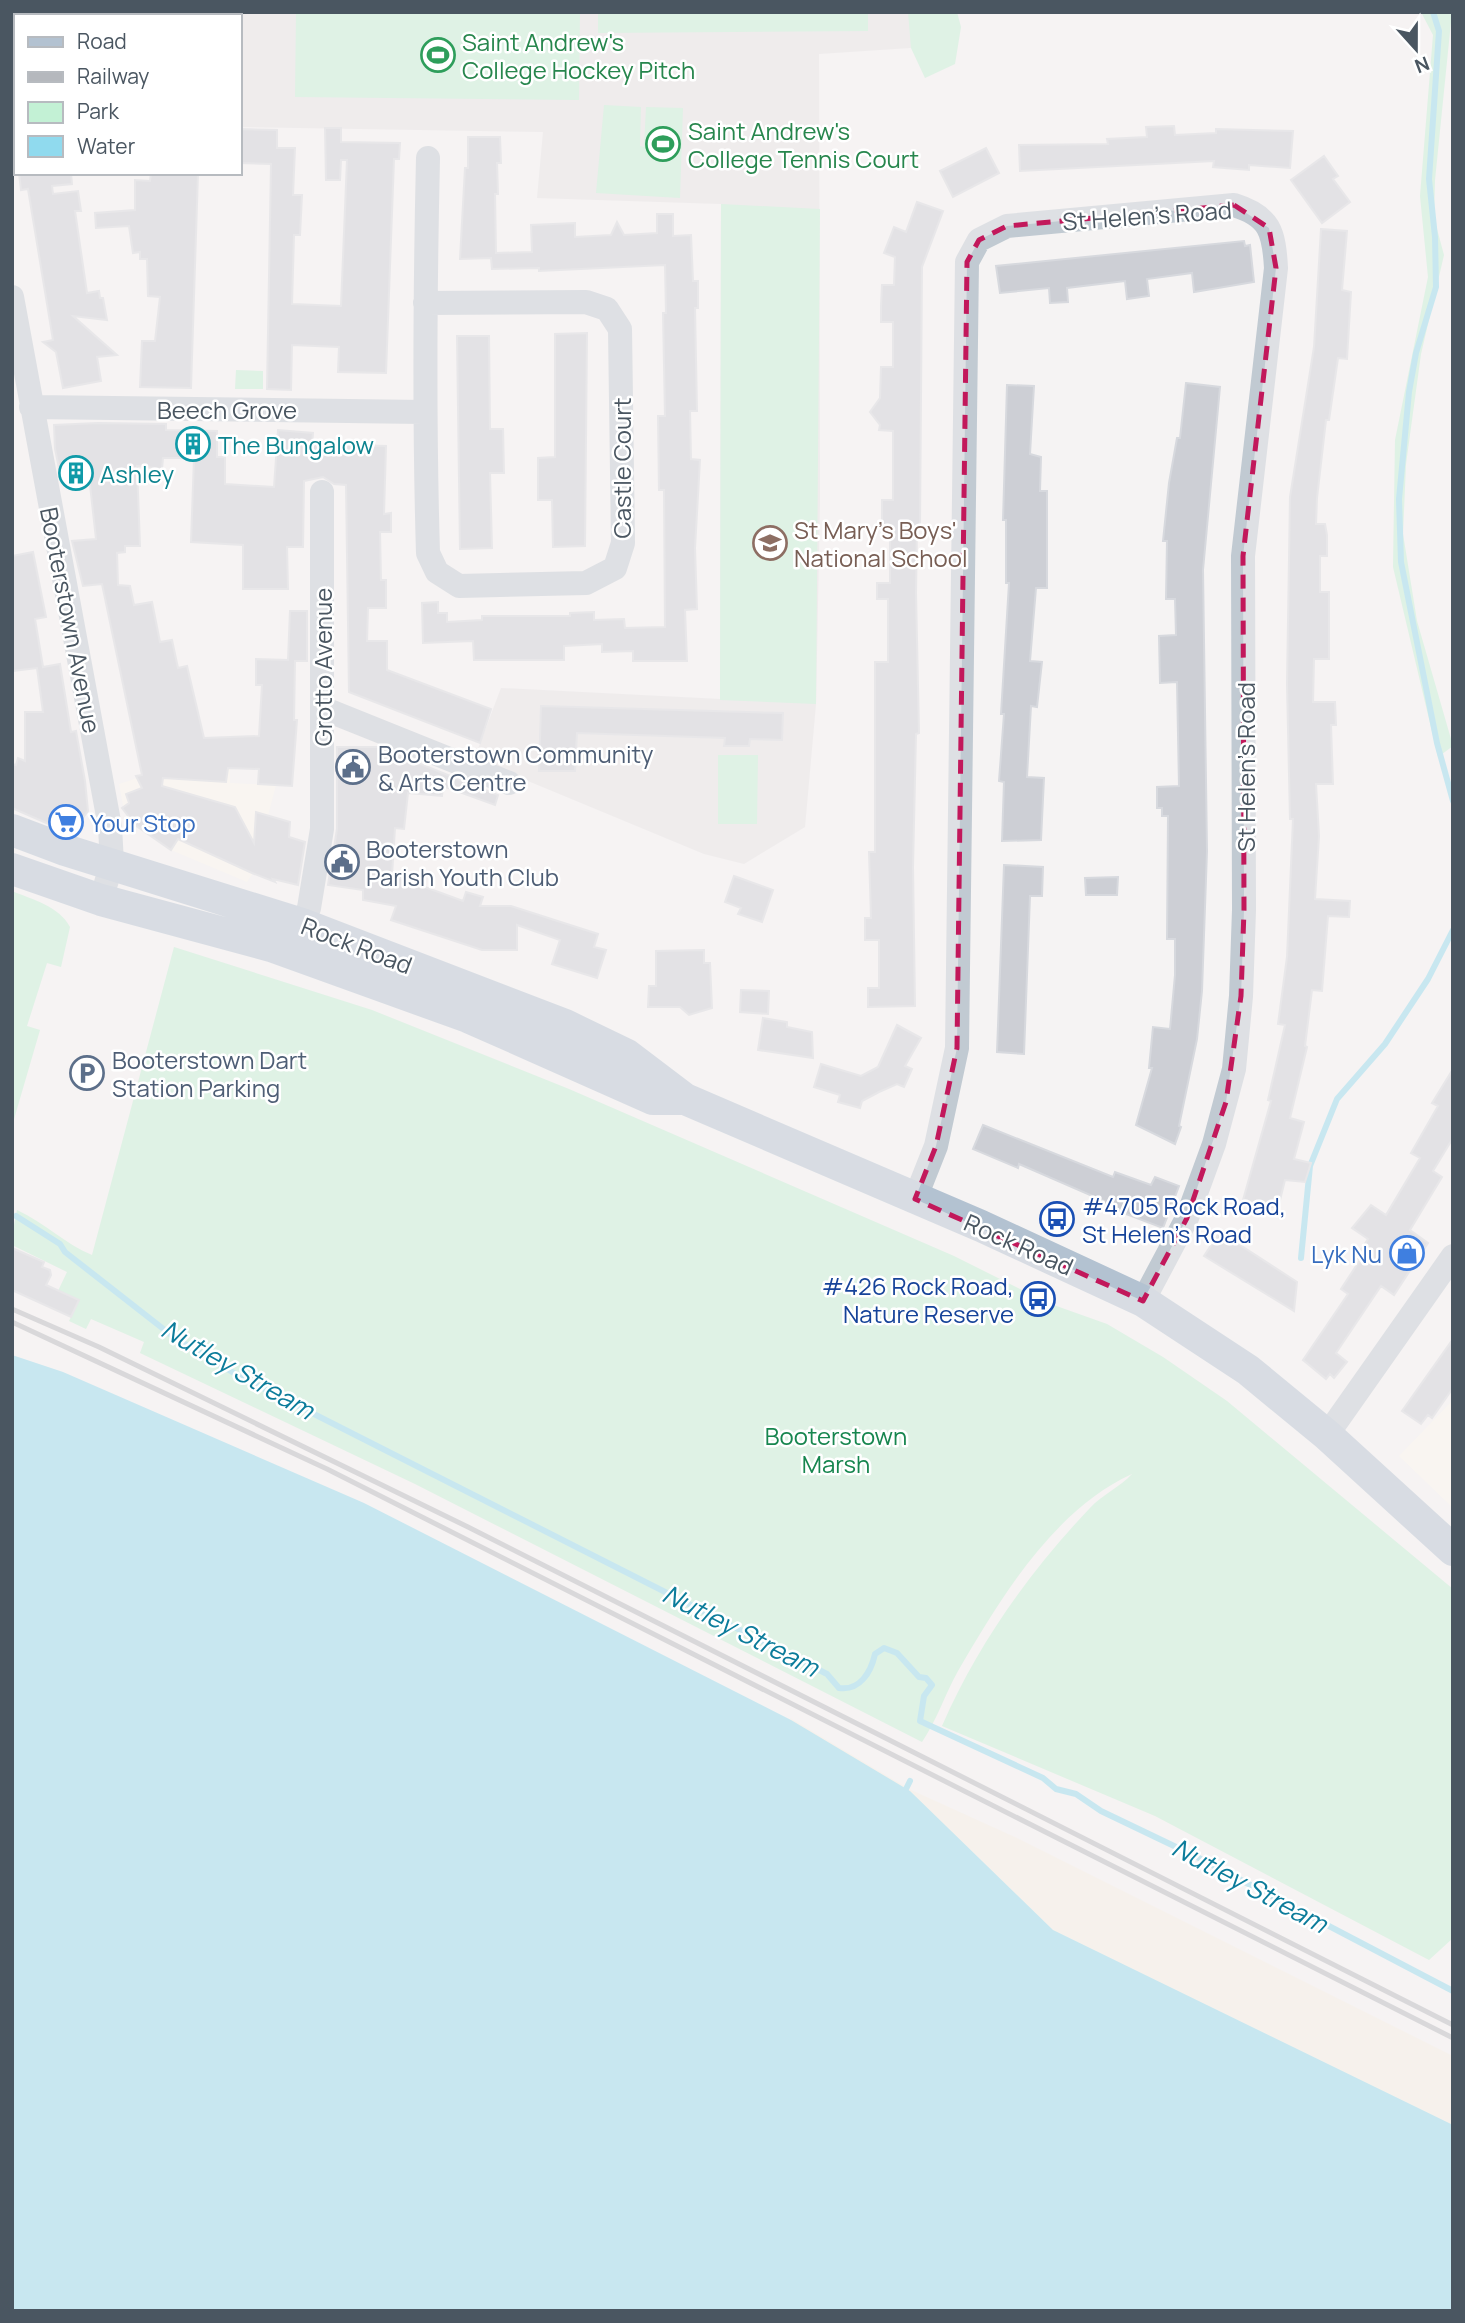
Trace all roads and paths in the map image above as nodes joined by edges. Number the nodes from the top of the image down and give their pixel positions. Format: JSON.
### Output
{"nodes":[{"id":1,"x":428,"y":158,"type":"dead end"},
{"id":2,"x":12,"y":297,"type":"edge"},
{"id":3,"x":425,"y":303,"type":"junction"},
{"id":4,"x":31,"y":407,"type":"junction"},
{"id":5,"x":424,"y":412,"type":"junction"},
{"id":6,"x":322,"y":492,"type":"dead end"},
{"id":7,"x":322,"y":708,"type":"junction"},
{"id":8,"x":509,"y":783,"type":"dead end"},
{"id":9,"x":12,"y":830,"type":"edge"},
{"id":10,"x":112,"y":863,"type":"junction"},
{"id":11,"x":12,"y":869,"type":"edge"},
{"id":12,"x":101,"y":900,"type":"junction"},
{"id":13,"x":302,"y":924,"type":"junction"},
{"id":14,"x":685,"y":1099,"type":"junction"},
{"id":15,"x":915,"y":1199,"type":"junction"},
{"id":16,"x":1453,"y":1256,"type":"edge"},
{"id":17,"x":1143,"y":1301,"type":"junction"},
{"id":18,"x":1327,"y":1434,"type":"junction"},
{"id":19,"x":1453,"y":1550,"type":"edge"}],
"edges":[{"from":1,"to":3,"type":"street","name":"Castle Court"},
{"from":2,"to":4,"type":"street","name":"Booterstown Avenue"},
{"from":3,"to":5,"type":"street","name":"Castle Court"},
{"from":3,"to":5,"type":"street","name":"Castle Court"},
{"from":4,"to":5,"type":"street","name":"Beech Grove"},
{"from":4,"to":10,"type":"street","name":"Booterstown Avenue"},
{"from":6,"to":7,"type":"street","name":"Grotto Avenue"},
{"from":7,"to":8,"type":"street"},
{"from":7,"to":13,"type":"street","name":"Grotto Avenue"},
{"from":9,"to":10,"type":"main road","name":"Rock Road"},
{"from":10,"to":12,"type":"street","name":"Booterstown Avenue"},
{"from":10,"to":13,"type":"main road","name":"Rock Road"},
{"from":11,"to":12,"type":"main road","name":"Rock Road"},
{"from":12,"to":14,"type":"main road","name":"Rock Road"},
{"from":13,"to":14,"type":"main road","name":"Rock Road"},
{"from":14,"to":15,"type":"main road","name":"Rock Road"},
{"from":15,"to":17,"type":"main road","name":"Rock Road"},
{"from":15,"to":17,"type":"street","name":"St Helen's Road"},
{"from":16,"to":18,"type":"street"},
{"from":17,"to":18,"type":"main road","name":"Rock Road"},
{"from":18,"to":19,"type":"main road","name":"Rock Road"}]}
